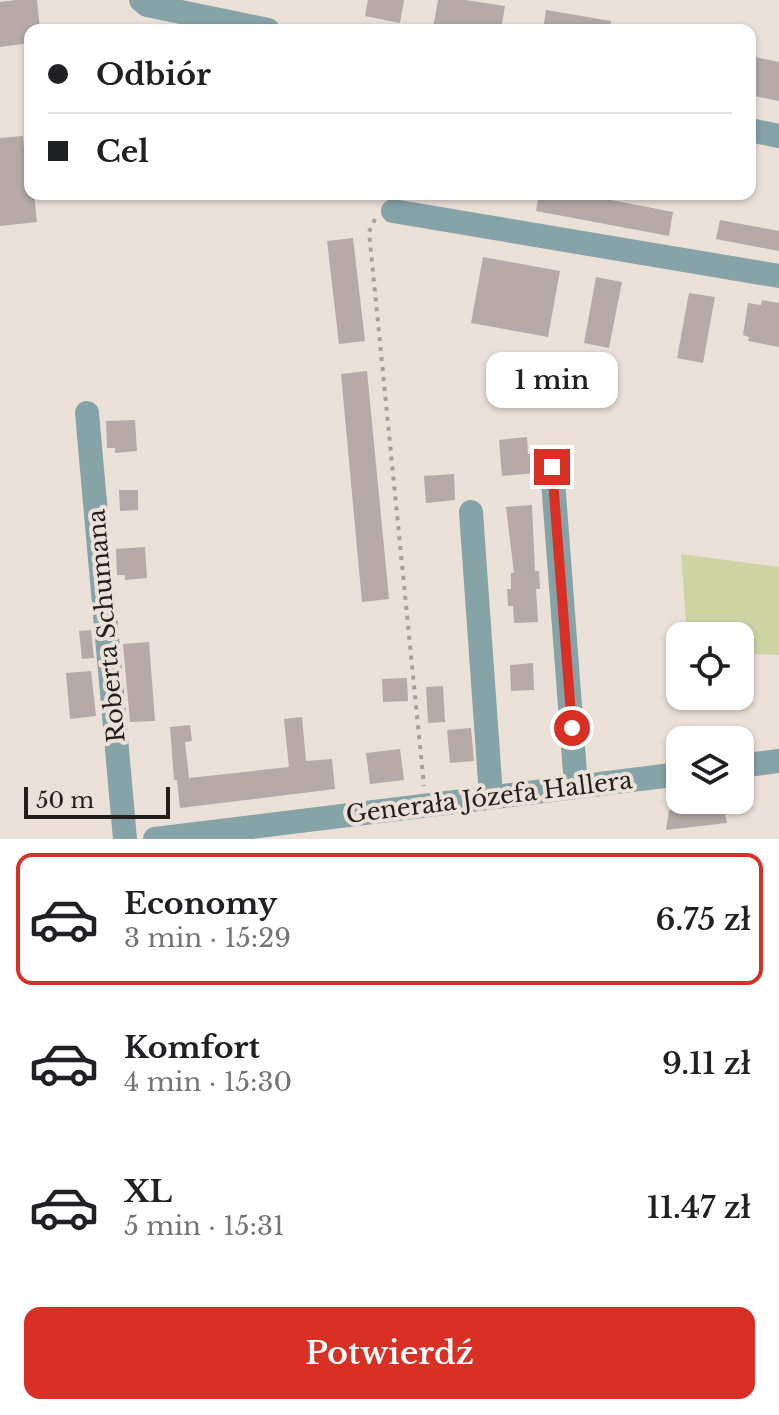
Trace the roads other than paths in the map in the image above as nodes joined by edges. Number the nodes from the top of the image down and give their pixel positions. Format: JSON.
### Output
{"nodes":[{"id":1,"x":141,"y":0,"type":"edge"},
{"id":2,"x":239,"y":24,"type":"edge"},
{"id":3,"x":756,"y":131,"type":"edge"},
{"id":4,"x":779,"y":136,"type":"edge"},
{"id":5,"x":393,"y":211,"type":"road end"},
{"id":6,"x":779,"y":276,"type":"edge"},
{"id":7,"x":87,"y":413,"type":"dead end"},
{"id":8,"x":552,"y":467,"type":"dead end"},
{"id":9,"x":471,"y":512,"type":"dead end"},
{"id":10,"x":779,"y":761,"type":"edge"},
{"id":11,"x":754,"y":764,"type":"edge"},
{"id":12,"x":666,"y":776,"type":"edge"},
{"id":13,"x":576,"y":786,"type":"junction"},
{"id":14,"x":491,"y":796,"type":"junction"},
{"id":15,"x":125,"y":839,"type":"edge"},
{"id":16,"x":155,"y":839,"type":"edge"}],
"edges":[{"from":1,"to":2,"type":"street"},
{"from":3,"to":4,"type":"street"},
{"from":5,"to":6,"type":"street"},
{"from":7,"to":15,"type":"street","name":"Roberta Schumana"},
{"from":8,"to":13,"type":"street"},
{"from":9,"to":14,"type":"street"},
{"from":10,"to":11,"type":"street"},
{"from":12,"to":13,"type":"street","name":"Generała Józefa Hallera"},
{"from":13,"to":14,"type":"street","name":"Generała Józefa Hallera"},
{"from":14,"to":16,"type":"street","name":"Generała Józefa Hallera"}]}
